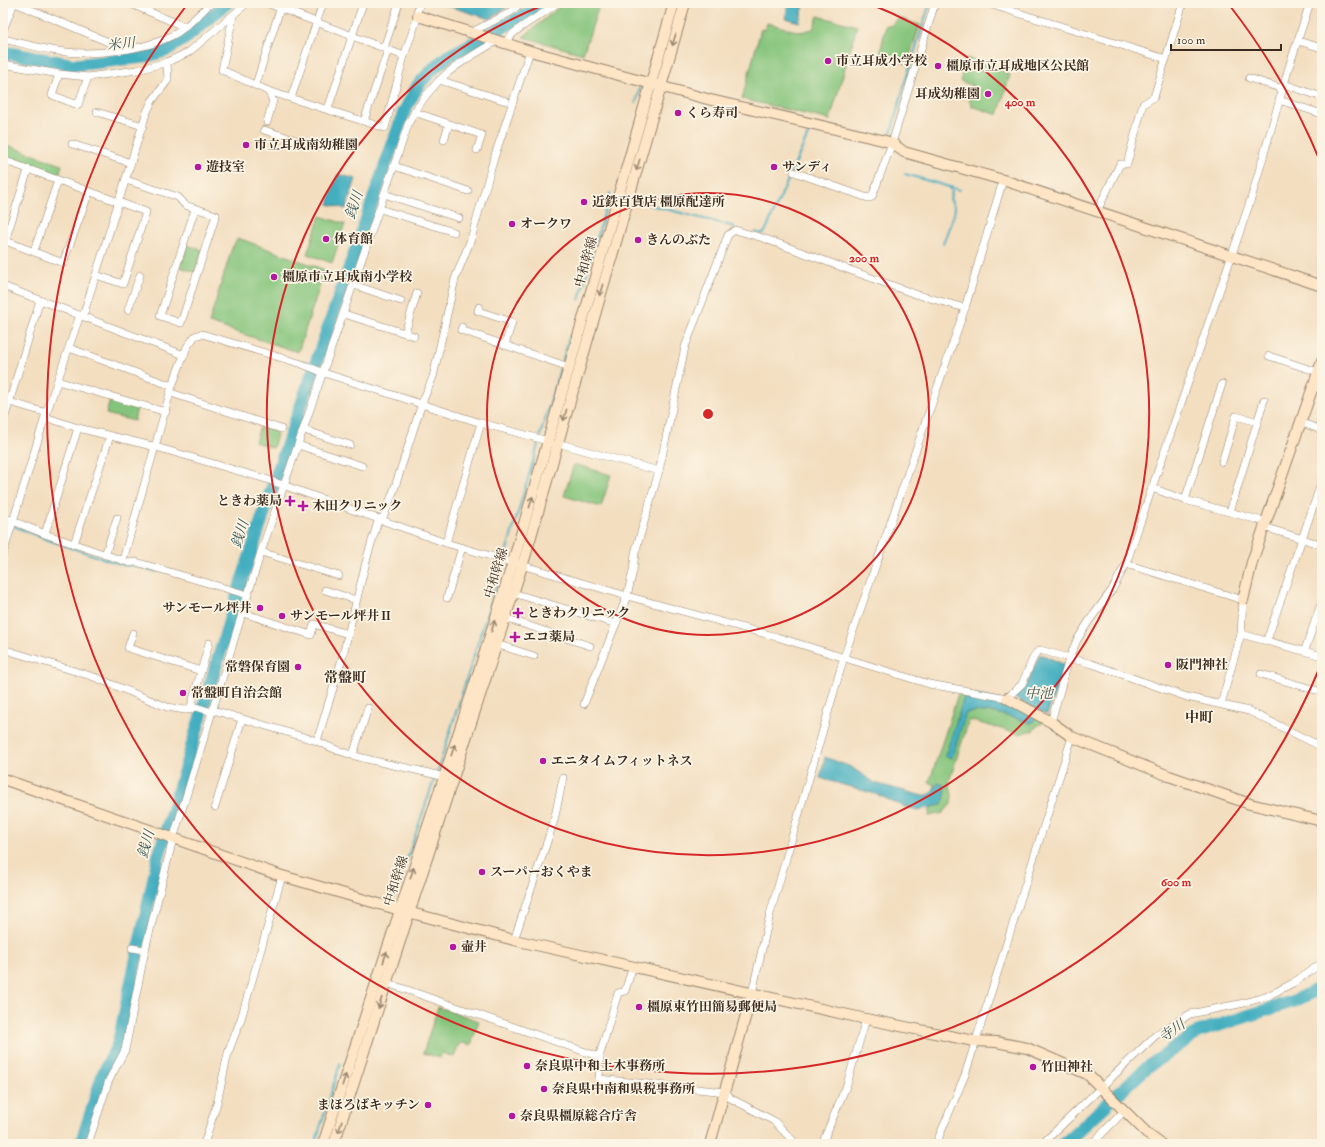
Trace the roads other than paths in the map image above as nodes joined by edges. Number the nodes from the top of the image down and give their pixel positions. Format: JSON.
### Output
{"nodes":[{"id":1,"x":7,"y":3,"type":"edge"},
{"id":2,"x":15,"y":3,"type":"edge"},
{"id":3,"x":130,"y":3,"type":"edge"},
{"id":4,"x":211,"y":3,"type":"edge"},
{"id":5,"x":247,"y":3,"type":"edge"},
{"id":6,"x":267,"y":3,"type":"edge"},
{"id":7,"x":323,"y":3,"type":"edge"},
{"id":8,"x":363,"y":3,"type":"edge"},
{"id":9,"x":399,"y":3,"type":"edge"},
{"id":10,"x":420,"y":3,"type":"edge"},
{"id":11,"x":521,"y":3,"type":"edge"},
{"id":12,"x":557,"y":3,"type":"edge"},
{"id":13,"x":674,"y":3,"type":"edge"},
{"id":14,"x":685,"y":3,"type":"edge"},
{"id":15,"x":935,"y":3,"type":"edge"},
{"id":16,"x":986,"y":3,"type":"edge"},
{"id":17,"x":1183,"y":3,"type":"edge"},
{"id":18,"x":1310,"y":3,"type":"edge"},
{"id":19,"x":281,"y":6,"type":"edge"},
{"id":20,"x":7,"y":11,"type":"edge"},
{"id":21,"x":233,"y":16,"type":"junction"},
{"id":22,"x":418,"y":16,"type":"junction"},
{"id":23,"x":317,"y":23,"type":"junction"},
{"id":24,"x":185,"y":27,"type":"junction"},
{"id":25,"x":3,"y":30,"type":"edge"},
{"id":26,"x":473,"y":34,"type":"junction"},
{"id":27,"x":352,"y":37,"type":"junction"},
{"id":28,"x":3,"y":39,"type":"edge"},
{"id":29,"x":1298,"y":41,"type":"junction"},
{"id":30,"x":499,"y":42,"type":"junction"},
{"id":31,"x":1322,"y":48,"type":"edge"},
{"id":32,"x":125,"y":49,"type":"junction"},
{"id":33,"x":386,"y":49,"type":"junction"},
{"id":34,"x":530,"y":51,"type":"junction"},
{"id":35,"x":404,"y":56,"type":"junction"},
{"id":36,"x":1166,"y":59,"type":"junction"},
{"id":37,"x":167,"y":62,"type":"junction"},
{"id":38,"x":3,"y":64,"type":"edge"},
{"id":39,"x":59,"y":74,"type":"junction"},
{"id":40,"x":88,"y":77,"type":"junction"},
{"id":41,"x":1249,"y":78,"type":"dead end"},
{"id":42,"x":439,"y":80,"type":"junction"},
{"id":43,"x":256,"y":84,"type":"junction"},
{"id":44,"x":655,"y":85,"type":"junction"},
{"id":45,"x":1283,"y":87,"type":"junction"},
{"id":46,"x":268,"y":90,"type":"junction"},
{"id":47,"x":1322,"y":97,"type":"edge"},
{"id":48,"x":291,"y":98,"type":"junction"},
{"id":49,"x":1279,"y":100,"type":"junction"},
{"id":50,"x":506,"y":101,"type":"dead end"},
{"id":51,"x":328,"y":109,"type":"junction"},
{"id":52,"x":97,"y":112,"type":"dead end"},
{"id":53,"x":414,"y":112,"type":"junction"},
{"id":54,"x":1322,"y":114,"type":"edge"},
{"id":55,"x":364,"y":121,"type":"junction"},
{"id":56,"x":267,"y":122,"type":"dead end"},
{"id":57,"x":449,"y":124,"type":"junction"},
{"id":58,"x":142,"y":126,"type":"junction"},
{"id":59,"x":264,"y":130,"type":"dead end"},
{"id":60,"x":444,"y":140,"type":"dead end"},
{"id":61,"x":892,"y":143,"type":"junction"},
{"id":62,"x":72,"y":144,"type":"dead end"},
{"id":63,"x":317,"y":147,"type":"dead end"},
{"id":64,"x":477,"y":150,"type":"dead end"},
{"id":65,"x":3,"y":160,"type":"edge"},
{"id":66,"x":131,"y":163,"type":"junction"},
{"id":67,"x":394,"y":166,"type":"junction"},
{"id":68,"x":28,"y":170,"type":"junction"},
{"id":69,"x":794,"y":172,"type":"dead end"},
{"id":70,"x":58,"y":180,"type":"junction"},
{"id":71,"x":126,"y":180,"type":"junction"},
{"id":72,"x":1003,"y":180,"type":"junction"},
{"id":73,"x":468,"y":191,"type":"dead end"},
{"id":74,"x":89,"y":192,"type":"junction"},
{"id":75,"x":384,"y":194,"type":"junction"},
{"id":76,"x":119,"y":202,"type":"junction"},
{"id":77,"x":195,"y":209,"type":"junction"},
{"id":78,"x":380,"y":209,"type":"junction"},
{"id":79,"x":1097,"y":211,"type":"junction"},
{"id":80,"x":459,"y":218,"type":"dead end"},
{"id":81,"x":454,"y":232,"type":"dead end"},
{"id":82,"x":4,"y":240,"type":"edge"},
{"id":83,"x":34,"y":251,"type":"junction"},
{"id":84,"x":1231,"y":256,"type":"junction"},
{"id":85,"x":96,"y":275,"type":"junction"},
{"id":86,"x":140,"y":275,"type":"dead end"},
{"id":87,"x":354,"y":285,"type":"junction"},
{"id":88,"x":3,"y":286,"type":"edge"},
{"id":89,"x":1322,"y":286,"type":"edge"},
{"id":90,"x":417,"y":293,"type":"dead end"},
{"id":91,"x":40,"y":300,"type":"junction"},
{"id":92,"x":401,"y":300,"type":"dead end"},
{"id":93,"x":479,"y":307,"type":"dead end"},
{"id":94,"x":964,"y":308,"type":"junction"},
{"id":95,"x":128,"y":310,"type":"dead end"},
{"id":96,"x":344,"y":314,"type":"junction"},
{"id":97,"x":81,"y":315,"type":"junction"},
{"id":98,"x":462,"y":326,"type":"dead end"},
{"id":99,"x":405,"y":334,"type":"junction"},
{"id":100,"x":414,"y":336,"type":"dead end"},
{"id":101,"x":505,"y":345,"type":"junction"},
{"id":102,"x":69,"y":348,"type":"junction"},
{"id":103,"x":184,"y":355,"type":"junction"},
{"id":104,"x":1269,"y":356,"type":"dead end"},
{"id":105,"x":1322,"y":361,"type":"edge"},
{"id":106,"x":564,"y":365,"type":"junction"},
{"id":107,"x":1318,"y":372,"type":"junction"},
{"id":108,"x":322,"y":373,"type":"junction"},
{"id":109,"x":57,"y":381,"type":"junction"},
{"id":110,"x":1222,"y":384,"type":"dead end"},
{"id":111,"x":1318,"y":388,"type":"edge"},
{"id":112,"x":172,"y":390,"type":"junction"},
{"id":113,"x":1264,"y":400,"type":"dead end"},
{"id":114,"x":6,"y":401,"type":"edge"},
{"id":115,"x":422,"y":403,"type":"junction"},
{"id":116,"x":166,"y":412,"type":"junction"},
{"id":117,"x":46,"y":415,"type":"junction"},
{"id":118,"x":1258,"y":422,"type":"junction"},
{"id":119,"x":3,"y":423,"type":"edge"},
{"id":120,"x":481,"y":423,"type":"junction"},
{"id":121,"x":1302,"y":423,"type":"junction"},
{"id":122,"x":78,"y":428,"type":"junction"},
{"id":123,"x":281,"y":429,"type":"dead end"},
{"id":124,"x":304,"y":430,"type":"junction"},
{"id":125,"x":1322,"y":430,"type":"edge"},
{"id":126,"x":110,"y":436,"type":"junction"},
{"id":127,"x":546,"y":440,"type":"junction"},
{"id":128,"x":298,"y":445,"type":"junction"},
{"id":129,"x":350,"y":445,"type":"dead end"},
{"id":130,"x":156,"y":447,"type":"junction"},
{"id":131,"x":1222,"y":462,"type":"dead end"},
{"id":132,"x":362,"y":466,"type":"dead end"},
{"id":133,"x":659,"y":471,"type":"junction"},
{"id":134,"x":1322,"y":481,"type":"edge"},
{"id":135,"x":282,"y":485,"type":"junction"},
{"id":136,"x":1152,"y":488,"type":"junction"},
{"id":137,"x":1184,"y":500,"type":"junction"},
{"id":138,"x":1230,"y":512,"type":"junction"},
{"id":139,"x":3,"y":517,"type":"edge"},
{"id":140,"x":117,"y":518,"type":"dead end"},
{"id":141,"x":380,"y":519,"type":"junction"},
{"id":142,"x":14,"y":521,"type":"junction"},
{"id":143,"x":1265,"y":524,"type":"junction"},
{"id":144,"x":45,"y":534,"type":"junction"},
{"id":145,"x":1302,"y":539,"type":"junction"},
{"id":146,"x":446,"y":543,"type":"junction"},
{"id":147,"x":74,"y":544,"type":"junction"},
{"id":148,"x":1322,"y":545,"type":"edge"},
{"id":149,"x":462,"y":548,"type":"junction"},
{"id":150,"x":261,"y":552,"type":"junction"},
{"id":151,"x":3,"y":554,"type":"edge"},
{"id":152,"x":105,"y":555,"type":"junction"},
{"id":153,"x":122,"y":560,"type":"junction"},
{"id":154,"x":511,"y":561,"type":"junction"},
{"id":155,"x":1126,"y":564,"type":"junction"},
{"id":156,"x":339,"y":576,"type":"dead end"},
{"id":157,"x":325,"y":590,"type":"dead end"},
{"id":158,"x":513,"y":593,"type":"junction"},
{"id":159,"x":246,"y":595,"type":"junction"},
{"id":160,"x":627,"y":596,"type":"junction"},
{"id":161,"x":447,"y":598,"type":"dead end"},
{"id":162,"x":356,"y":600,"type":"junction"},
{"id":163,"x":1243,"y":600,"type":"junction"},
{"id":164,"x":1322,"y":601,"type":"edge"},
{"id":165,"x":243,"y":613,"type":"junction"},
{"id":166,"x":505,"y":618,"type":"junction"},
{"id":167,"x":616,"y":624,"type":"junction"},
{"id":168,"x":132,"y":633,"type":"dead end"},
{"id":169,"x":348,"y":634,"type":"junction"},
{"id":170,"x":1241,"y":634,"type":"junction"},
{"id":171,"x":1267,"y":640,"type":"junction"},
{"id":172,"x":209,"y":643,"type":"dead end"},
{"id":173,"x":496,"y":644,"type":"junction"},
{"id":174,"x":590,"y":646,"type":"dead end"},
{"id":175,"x":3,"y":649,"type":"edge"},
{"id":176,"x":1304,"y":650,"type":"junction"},
{"id":177,"x":534,"y":656,"type":"dead end"},
{"id":178,"x":1322,"y":656,"type":"edge"},
{"id":179,"x":844,"y":657,"type":"junction"},
{"id":180,"x":1069,"y":659,"type":"junction"},
{"id":181,"x":201,"y":671,"type":"junction"},
{"id":182,"x":1261,"y":674,"type":"dead end"},
{"id":183,"x":1322,"y":692,"type":"edge"},
{"id":184,"x":1007,"y":698,"type":"junction"},
{"id":185,"x":584,"y":704,"type":"dead end"},
{"id":186,"x":1221,"y":704,"type":"junction"},
{"id":187,"x":368,"y":708,"type":"dead end"},
{"id":188,"x":190,"y":710,"type":"junction"},
{"id":189,"x":211,"y":711,"type":"junction"},
{"id":190,"x":242,"y":719,"type":"junction"},
{"id":191,"x":1051,"y":722,"type":"junction"},
{"id":192,"x":1072,"y":737,"type":"junction"},
{"id":193,"x":317,"y":741,"type":"junction"},
{"id":194,"x":1321,"y":744,"type":"edge"},
{"id":195,"x":353,"y":755,"type":"junction"},
{"id":196,"x":439,"y":775,"type":"junction"},
{"id":197,"x":563,"y":778,"type":"dead end"},
{"id":198,"x":3,"y":779,"type":"edge"},
{"id":199,"x":215,"y":807,"type":"dead end"},
{"id":200,"x":1322,"y":821,"type":"edge"},
{"id":201,"x":172,"y":838,"type":"junction"},
{"id":202,"x":282,"y":876,"type":"junction"},
{"id":203,"x":405,"y":911,"type":"junction"},
{"id":204,"x":514,"y":940,"type":"junction"},
{"id":205,"x":132,"y":948,"type":"dead end"},
{"id":206,"x":144,"y":950,"type":"junction"},
{"id":207,"x":1322,"y":963,"type":"edge"},
{"id":208,"x":633,"y":966,"type":"junction"},
{"id":209,"x":387,"y":983,"type":"junction"},
{"id":210,"x":752,"y":994,"type":"junction"},
{"id":211,"x":866,"y":1019,"type":"junction"},
{"id":212,"x":974,"y":1041,"type":"junction"},
{"id":213,"x":600,"y":1057,"type":"junction"},
{"id":214,"x":1102,"y":1087,"type":"junction"},
{"id":215,"x":726,"y":1092,"type":"junction"},
{"id":216,"x":1123,"y":1110,"type":"junction"},
{"id":217,"x":88,"y":1144,"type":"edge"},
{"id":218,"x":204,"y":1144,"type":"edge"},
{"id":219,"x":323,"y":1144,"type":"edge"},
{"id":220,"x":334,"y":1144,"type":"edge"},
{"id":221,"x":710,"y":1144,"type":"edge"},
{"id":222,"x":796,"y":1144,"type":"edge"},
{"id":223,"x":822,"y":1144,"type":"edge"},
{"id":224,"x":936,"y":1144,"type":"edge"},
{"id":225,"x":1042,"y":1144,"type":"edge"},
{"id":226,"x":1092,"y":1144,"type":"edge"},
{"id":227,"x":1160,"y":1144,"type":"edge"}],
"edges":[{"from":1,"to":20,"type":"street"},
{"from":2,"to":20,"type":"street"},
{"from":2,"to":32,"type":"street"},
{"from":3,"to":24,"type":"street"},
{"from":4,"to":24,"type":"street"},
{"from":5,"to":21,"type":"street"},
{"from":6,"to":19,"type":"street"},
{"from":7,"to":23,"type":"street"},
{"from":8,"to":27,"type":"street"},
{"from":9,"to":33,"type":"street"},
{"from":10,"to":22,"type":"street"},
{"from":11,"to":26,"type":"street"},
{"from":12,"to":30,"type":"street"},
{"from":13,"to":44,"type":"street","name":"中和幹線"},
{"from":14,"to":44,"type":"street","name":"中和幹線","one_way":true},
{"from":15,"to":61,"type":"street"},
{"from":16,"to":36,"type":"street"},
{"from":17,"to":36,"type":"street"},
{"from":18,"to":29,"type":"street"},
{"from":19,"to":23,"type":"street"},
{"from":19,"to":43,"type":"street"},
{"from":20,"to":25,"type":"street"},
{"from":21,"to":37,"type":"street"},
{"from":21,"to":43,"type":"street"},
{"from":22,"to":26,"type":"street"},
{"from":22,"to":35,"type":"street"},
{"from":23,"to":27,"type":"street"},
{"from":23,"to":48,"type":"street"},
{"from":24,"to":32,"type":"street"},
{"from":26,"to":30,"type":"street"},
{"from":27,"to":33,"type":"street"},
{"from":27,"to":51,"type":"street"},
{"from":28,"to":32,"type":"street"},
{"from":29,"to":31,"type":"street"},
{"from":29,"to":45,"type":"street"},
{"from":30,"to":34,"type":"street"},
{"from":30,"to":42,"type":"street"},
{"from":33,"to":35,"type":"street"},
{"from":33,"to":55,"type":"street"},
{"from":34,"to":44,"type":"street"},
{"from":34,"to":115,"type":"street"},
{"from":35,"to":55,"type":"street"},
{"from":36,"to":79,"type":"street"},
{"from":37,"to":40,"type":"street"},
{"from":37,"to":58,"type":"street"},
{"from":38,"to":39,"type":"street"},
{"from":39,"to":40,"type":"street"},
{"from":39,"to":40,"type":"street"},
{"from":41,"to":45,"type":"street"},
{"from":42,"to":50,"type":"street"},
{"from":42,"to":53,"type":"street"},
{"from":43,"to":46,"type":"street"},
{"from":44,"to":61,"type":"street"},
{"from":44,"to":106,"type":"street","name":"中和幹線"},
{"from":44,"to":127,"type":"street","name":"中和幹線","one_way":true},
{"from":45,"to":47,"type":"street"},
{"from":45,"to":49,"type":"street"},
{"from":46,"to":48,"type":"street"},
{"from":46,"to":56,"type":"street"},
{"from":48,"to":51,"type":"street"},
{"from":49,"to":54,"type":"street"},
{"from":49,"to":84,"type":"street"},
{"from":51,"to":55,"type":"street"},
{"from":52,"to":58,"type":"street"},
{"from":53,"to":57,"type":"street"},
{"from":53,"to":67,"type":"street"},
{"from":57,"to":60,"type":"street"},
{"from":57,"to":64,"type":"street"},
{"from":58,"to":66,"type":"street"},
{"from":59,"to":63,"type":"street"},
{"from":61,"to":69,"type":"street"},
{"from":61,"to":72,"type":"street"},
{"from":62,"to":66,"type":"street"},
{"from":65,"to":68,"type":"street"},
{"from":66,"to":71,"type":"street"},
{"from":67,"to":73,"type":"street"},
{"from":67,"to":75,"type":"street"},
{"from":68,"to":70,"type":"street"},
{"from":68,"to":82,"type":"street"},
{"from":70,"to":74,"type":"street"},
{"from":70,"to":83,"type":"street"},
{"from":71,"to":76,"type":"street"},
{"from":71,"to":77,"type":"street"},
{"from":72,"to":79,"type":"street"},
{"from":72,"to":94,"type":"street"},
{"from":74,"to":76,"type":"street"},
{"from":74,"to":83,"type":"street"},
{"from":75,"to":78,"type":"street"},
{"from":75,"to":80,"type":"street"},
{"from":76,"to":85,"type":"street"},
{"from":76,"to":85,"type":"street"},
{"from":77,"to":77,"type":"street"},
{"from":78,"to":81,"type":"street"},
{"from":78,"to":87,"type":"street"},
{"from":79,"to":84,"type":"street"},
{"from":82,"to":83,"type":"street"},
{"from":84,"to":89,"type":"street"},
{"from":84,"to":136,"type":"street"},
{"from":85,"to":97,"type":"street"},
{"from":86,"to":95,"type":"street"},
{"from":87,"to":92,"type":"street"},
{"from":87,"to":96,"type":"street"},
{"from":88,"to":91,"type":"street"},
{"from":90,"to":99,"type":"street"},
{"from":91,"to":97,"type":"street"},
{"from":91,"to":114,"type":"street"},
{"from":93,"to":101,"type":"street"},
{"from":94,"to":133,"type":"street"},
{"from":94,"to":179,"type":"street"},
{"from":96,"to":99,"type":"street"},
{"from":96,"to":108,"type":"street"},
{"from":97,"to":102,"type":"street"},
{"from":97,"to":103,"type":"street"},
{"from":98,"to":101,"type":"street"},
{"from":99,"to":100,"type":"street"},
{"from":101,"to":106,"type":"street"},
{"from":102,"to":109,"type":"street"},
{"from":102,"to":112,"type":"street"},
{"from":103,"to":108,"type":"street"},
{"from":103,"to":112,"type":"street"},
{"from":104,"to":107,"type":"street"},
{"from":105,"to":107,"type":"street"},
{"from":106,"to":127,"type":"street","name":"中和幹線"},
{"from":107,"to":111,"type":"street"},
{"from":108,"to":115,"type":"street"},
{"from":108,"to":124,"type":"street"},
{"from":109,"to":116,"type":"street"},
{"from":109,"to":117,"type":"street"},
{"from":110,"to":137,"type":"street"},
{"from":111,"to":121,"type":"street"},
{"from":112,"to":116,"type":"street"},
{"from":112,"to":123,"type":"street"},
{"from":113,"to":118,"type":"street"},
{"from":114,"to":117,"type":"street"},
{"from":114,"to":119,"type":"street"},
{"from":115,"to":120,"type":"street"},
{"from":115,"to":141,"type":"street"},
{"from":116,"to":130,"type":"street"},
{"from":117,"to":122,"type":"street"},
{"from":117,"to":142,"type":"street"},
{"from":118,"to":131,"type":"street"},
{"from":118,"to":138,"type":"street"},
{"from":120,"to":127,"type":"street"},
{"from":120,"to":146,"type":"street"},
{"from":121,"to":125,"type":"street"},
{"from":121,"to":143,"type":"street"},
{"from":122,"to":126,"type":"street"},
{"from":122,"to":144,"type":"street"},
{"from":124,"to":128,"type":"street"},
{"from":124,"to":129,"type":"street"},
{"from":126,"to":130,"type":"street"},
{"from":126,"to":147,"type":"street"},
{"from":127,"to":133,"type":"street"},
{"from":127,"to":154,"type":"street","name":"中和幹線"},
{"from":128,"to":132,"type":"street"},
{"from":128,"to":135,"type":"street"},
{"from":130,"to":135,"type":"street"},
{"from":130,"to":153,"type":"street"},
{"from":133,"to":160,"type":"street"},
{"from":134,"to":145,"type":"street"},
{"from":135,"to":141,"type":"street"},
{"from":135,"to":150,"type":"street"},
{"from":136,"to":137,"type":"street"},
{"from":136,"to":155,"type":"street"},
{"from":137,"to":138,"type":"street"},
{"from":138,"to":143,"type":"street"},
{"from":139,"to":142,"type":"street"},
{"from":140,"to":152,"type":"street"},
{"from":141,"to":146,"type":"street"},
{"from":141,"to":162,"type":"street"},
{"from":142,"to":144,"type":"street"},
{"from":142,"to":151,"type":"street"},
{"from":143,"to":145,"type":"street"},
{"from":143,"to":163,"type":"street"},
{"from":144,"to":147,"type":"street"},
{"from":145,"to":148,"type":"street"},
{"from":145,"to":171,"type":"street"},
{"from":146,"to":149,"type":"street"},
{"from":147,"to":152,"type":"street"},
{"from":149,"to":154,"type":"street"},
{"from":149,"to":161,"type":"street"},
{"from":150,"to":156,"type":"street"},
{"from":150,"to":159,"type":"street"},
{"from":152,"to":153,"type":"street"},
{"from":153,"to":159,"type":"street"},
{"from":154,"to":158,"type":"street","name":"中和幹線"},
{"from":154,"to":160,"type":"street"},
{"from":196,"to":154,"type":"street","name":"中和幹線","one_way":true},
{"from":155,"to":163,"type":"street"},
{"from":155,"to":180,"type":"street"},
{"from":157,"to":162,"type":"street"},
{"from":158,"to":166,"type":"street","name":"中和幹線"},
{"from":158,"to":167,"type":"street"},
{"from":159,"to":165,"type":"street"},
{"from":160,"to":167,"type":"street"},
{"from":160,"to":179,"type":"street"},
{"from":162,"to":169,"type":"street"},
{"from":163,"to":170,"type":"street"},
{"from":164,"to":176,"type":"street"},
{"from":165,"to":169,"type":"street"},
{"from":165,"to":189,"type":"street"},
{"from":166,"to":173,"type":"street","name":"中和幹線"},
{"from":166,"to":174,"type":"street"},
{"from":167,"to":185,"type":"street"},
{"from":168,"to":181,"type":"street"},
{"from":169,"to":193,"type":"street"},
{"from":170,"to":171,"type":"street"},
{"from":170,"to":186,"type":"street"},
{"from":171,"to":176,"type":"street"},
{"from":172,"to":181,"type":"street"},
{"from":173,"to":177,"type":"street"},
{"from":173,"to":203,"type":"street","name":"中和幹線"},
{"from":175,"to":188,"type":"street"},
{"from":176,"to":178,"type":"street"},
{"from":179,"to":184,"type":"street"},
{"from":179,"to":210,"type":"street"},
{"from":180,"to":184,"type":"street"},
{"from":180,"to":186,"type":"street"},
{"from":180,"to":191,"type":"street"},
{"from":181,"to":188,"type":"street"},
{"from":182,"to":183,"type":"street"},
{"from":184,"to":191,"type":"street"},
{"from":186,"to":194,"type":"street"},
{"from":187,"to":195,"type":"street"},
{"from":188,"to":189,"type":"street"},
{"from":189,"to":190,"type":"street"},
{"from":189,"to":201,"type":"street"},
{"from":190,"to":193,"type":"street"},
{"from":190,"to":199,"type":"street"},
{"from":191,"to":192,"type":"street"},
{"from":192,"to":200,"type":"street"},
{"from":192,"to":212,"type":"street"},
{"from":193,"to":195,"type":"street"},
{"from":195,"to":196,"type":"street"},
{"from":203,"to":196,"type":"street","name":"中和幹線","one_way":true},
{"from":197,"to":204,"type":"street"},
{"from":198,"to":201,"type":"street"},
{"from":201,"to":202,"type":"street"},
{"from":201,"to":206,"type":"street"},
{"from":202,"to":203,"type":"street"},
{"from":202,"to":218,"type":"street"},
{"from":203,"to":204,"type":"street"},
{"from":203,"to":209,"type":"street","name":"中和幹線"},
{"from":219,"to":203,"type":"street","name":"中和幹線","one_way":true},
{"from":204,"to":208,"type":"street"},
{"from":205,"to":206,"type":"street"},
{"from":206,"to":217,"type":"street"},
{"from":207,"to":214,"type":"street"},
{"from":208,"to":210,"type":"street"},
{"from":208,"to":213,"type":"street"},
{"from":209,"to":213,"type":"street"},
{"from":209,"to":220,"type":"street","name":"中和幹線","one_way":true},
{"from":210,"to":211,"type":"street"},
{"from":210,"to":215,"type":"street"},
{"from":211,"to":212,"type":"street"},
{"from":211,"to":223,"type":"street"},
{"from":212,"to":214,"type":"street"},
{"from":212,"to":224,"type":"street"},
{"from":213,"to":215,"type":"street"},
{"from":214,"to":216,"type":"street"},
{"from":214,"to":225,"type":"street"},
{"from":215,"to":221,"type":"street"},
{"from":215,"to":222,"type":"street"},
{"from":216,"to":226,"type":"street"},
{"from":216,"to":227,"type":"street"}]}
